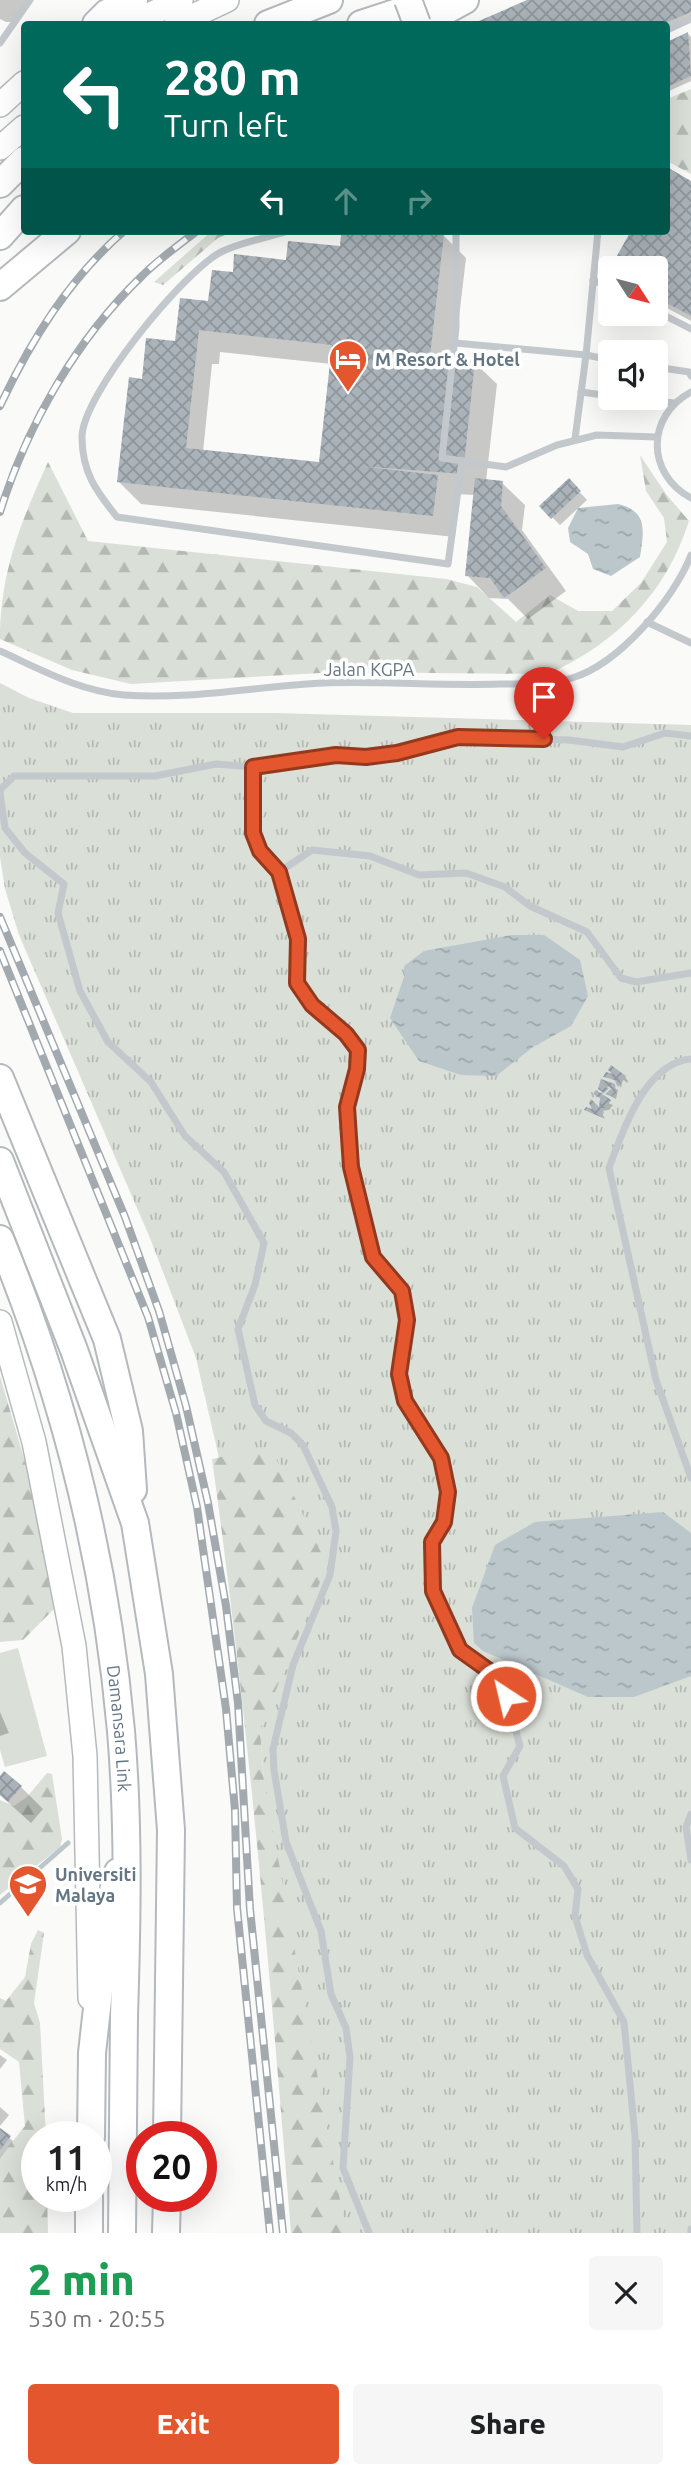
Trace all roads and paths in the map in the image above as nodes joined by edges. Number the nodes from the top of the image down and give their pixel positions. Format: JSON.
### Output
{"nodes":[{"id":1,"x":30,"y":0,"type":"edge"},
{"id":2,"x":181,"y":0,"type":"edge"},
{"id":3,"x":227,"y":0,"type":"edge"},
{"id":4,"x":329,"y":0,"type":"edge"},
{"id":5,"x":408,"y":0,"type":"edge"},
{"id":6,"x":435,"y":0,"type":"edge"},
{"id":7,"x":465,"y":0,"type":"edge"},
{"id":8,"x":117,"y":11,"type":"edge"},
{"id":9,"x":691,"y":19,"type":"edge"},
{"id":10,"x":182,"y":21,"type":"edge"},
{"id":11,"x":276,"y":21,"type":"edge"},
{"id":12,"x":370,"y":21,"type":"edge"},
{"id":13,"x":418,"y":21,"type":"edge"},
{"id":14,"x":425,"y":21,"type":"edge"},
{"id":15,"x":670,"y":29,"type":"edge"},
{"id":16,"x":0,"y":43,"type":"edge"},
{"id":17,"x":21,"y":86,"type":"edge"},
{"id":18,"x":0,"y":105,"type":"edge"},
{"id":19,"x":21,"y":130,"type":"edge"},
{"id":20,"x":0,"y":148,"type":"edge"},
{"id":21,"x":21,"y":163,"type":"edge"},
{"id":22,"x":0,"y":184,"type":"edge"},
{"id":23,"x":21,"y":212,"type":"edge"},
{"id":24,"x":38,"y":235,"type":"edge"},
{"id":25,"x":62,"y":235,"type":"edge"},
{"id":26,"x":275,"y":235,"type":"edge"},
{"id":27,"x":456,"y":235,"type":"edge"},
{"id":28,"x":598,"y":235,"type":"edge"},
{"id":29,"x":0,"y":236,"type":"edge"},
{"id":30,"x":593,"y":280,"type":"junction"},
{"id":31,"x":598,"y":282,"type":"edge"},
{"id":32,"x":0,"y":286,"type":"edge"},
{"id":33,"x":668,"y":317,"type":"edge"},
{"id":34,"x":691,"y":329,"type":"edge"},
{"id":35,"x":455,"y":343,"type":"junction"},
{"id":36,"x":586,"y":355,"type":"junction"},
{"id":37,"x":598,"y":357,"type":"edge"},
{"id":38,"x":668,"y":369,"type":"edge"},
{"id":39,"x":691,"y":376,"type":"edge"},
{"id":40,"x":581,"y":392,"type":"junction"},
{"id":41,"x":691,"y":392,"type":"edge"},
{"id":42,"x":598,"y":394,"type":"edge"},
{"id":43,"x":668,"y":402,"type":"edge"},
{"id":44,"x":674,"y":403,"type":"junction"},
{"id":45,"x":657,"y":437,"type":"junction"},
{"id":46,"x":575,"y":439,"type":"junction"},
{"id":47,"x":462,"y":461,"type":"junction"},
{"id":48,"x":691,"y":498,"type":"edge"},
{"id":49,"x":691,"y":555,"type":"edge"},
{"id":50,"x":647,"y":622,"type":"junction"},
{"id":51,"x":691,"y":643,"type":"edge"},
{"id":52,"x":0,"y":651,"type":"edge"},
{"id":53,"x":691,"y":736,"type":"edge"},
{"id":54,"x":253,"y":767,"type":"junction"},
{"id":55,"x":0,"y":791,"type":"edge"},
{"id":56,"x":279,"y":872,"type":"junction"},
{"id":57,"x":691,"y":974,"type":"edge"},
{"id":58,"x":691,"y":1059,"type":"edge"},
{"id":59,"x":0,"y":1078,"type":"edge"},
{"id":60,"x":0,"y":1161,"type":"edge"},
{"id":61,"x":0,"y":1239,"type":"edge"},
{"id":62,"x":0,"y":1322,"type":"edge"},
{"id":63,"x":691,"y":1478,"type":"edge"},
{"id":64,"x":135,"y":1523,"type":"junction"},
{"id":65,"x":691,"y":1814,"type":"edge"},
{"id":66,"x":127,"y":1836,"type":"junction"},
{"id":67,"x":691,"y":1860,"type":"edge"},
{"id":68,"x":92,"y":2053,"type":"junction"},
{"id":69,"x":91,"y":2121,"type":"edge"},
{"id":70,"x":167,"y":2121,"type":"edge"},
{"id":71,"x":89,"y":2212,"type":"edge"},
{"id":72,"x":89,"y":2233,"type":"edge"},
{"id":73,"x":122,"y":2233,"type":"edge"},
{"id":74,"x":369,"y":2233,"type":"edge"},
{"id":75,"x":637,"y":2233,"type":"edge"}],
"edges":[{"from":1,"to":16,"type":"lane"},
{"from":2,"to":8,"type":"main road"},
{"from":3,"to":10,"type":"main road"},
{"from":4,"to":11,"type":"highway"},
{"from":5,"to":13,"type":"highway","bridge":true},
{"from":6,"to":12,"type":"highway"},
{"from":7,"to":14,"type":"highway"},
{"from":9,"to":15,"type":"lane"},
{"from":17,"to":18,"type":"main road"},
{"from":19,"to":20,"type":"main road"},
{"from":21,"to":22,"type":"highway"},
{"from":23,"to":29,"type":"highway"},
{"from":24,"to":32,"type":"highway"},
{"from":25,"to":32,"type":"highway"},
{"from":26,"to":47,"type":"lane"},
{"from":27,"to":35,"type":"lane"},
{"from":28,"to":30,"type":"lane"},
{"from":30,"to":31,"type":"lane"},
{"from":30,"to":36,"type":"lane"},
{"from":33,"to":34,"type":"lane"},
{"from":35,"to":36,"type":"lane"},
{"from":35,"to":47,"type":"lane"},
{"from":36,"to":37,"type":"lane"},
{"from":36,"to":40,"type":"lane"},
{"from":38,"to":39,"type":"lane"},
{"from":40,"to":42,"type":"lane"},
{"from":40,"to":46,"type":"lane"},
{"from":41,"to":44,"type":"lane"},
{"from":43,"to":44,"type":"lane"},
{"from":44,"to":45,"type":"lane"},
{"from":45,"to":46,"type":"lane"},
{"from":45,"to":48,"type":"lane"},
{"from":46,"to":47,"type":"lane"},
{"from":49,"to":50,"type":"lane","name":"Jalan KGPA"},
{"from":50,"to":51,"type":"lane"},
{"from":50,"to":52,"type":"lane","name":"Jalan KGPA"},
{"from":53,"to":54,"type":"lane"},
{"from":54,"to":55,"type":"lane"},
{"from":54,"to":56,"type":"lane"},
{"from":55,"to":74,"type":"lane"},
{"from":56,"to":57,"type":"lane"},
{"from":56,"to":75,"type":"lane"},
{"from":58,"to":63,"type":"lane"},
{"from":59,"to":64,"type":"highway"},
{"from":60,"to":64,"type":"highway"},
{"from":61,"to":66,"type":"highway","name":"Damansara Link"},
{"from":62,"to":68,"type":"main road"},
{"from":64,"to":70,"type":"highway"},
{"from":65,"to":67,"type":"lane"},
{"from":66,"to":68,"type":"highway"},
{"from":66,"to":73,"type":"highway","name":"Damansara Link"},
{"from":68,"to":69,"type":"highway"},
{"from":71,"to":72,"type":"highway"}]}
